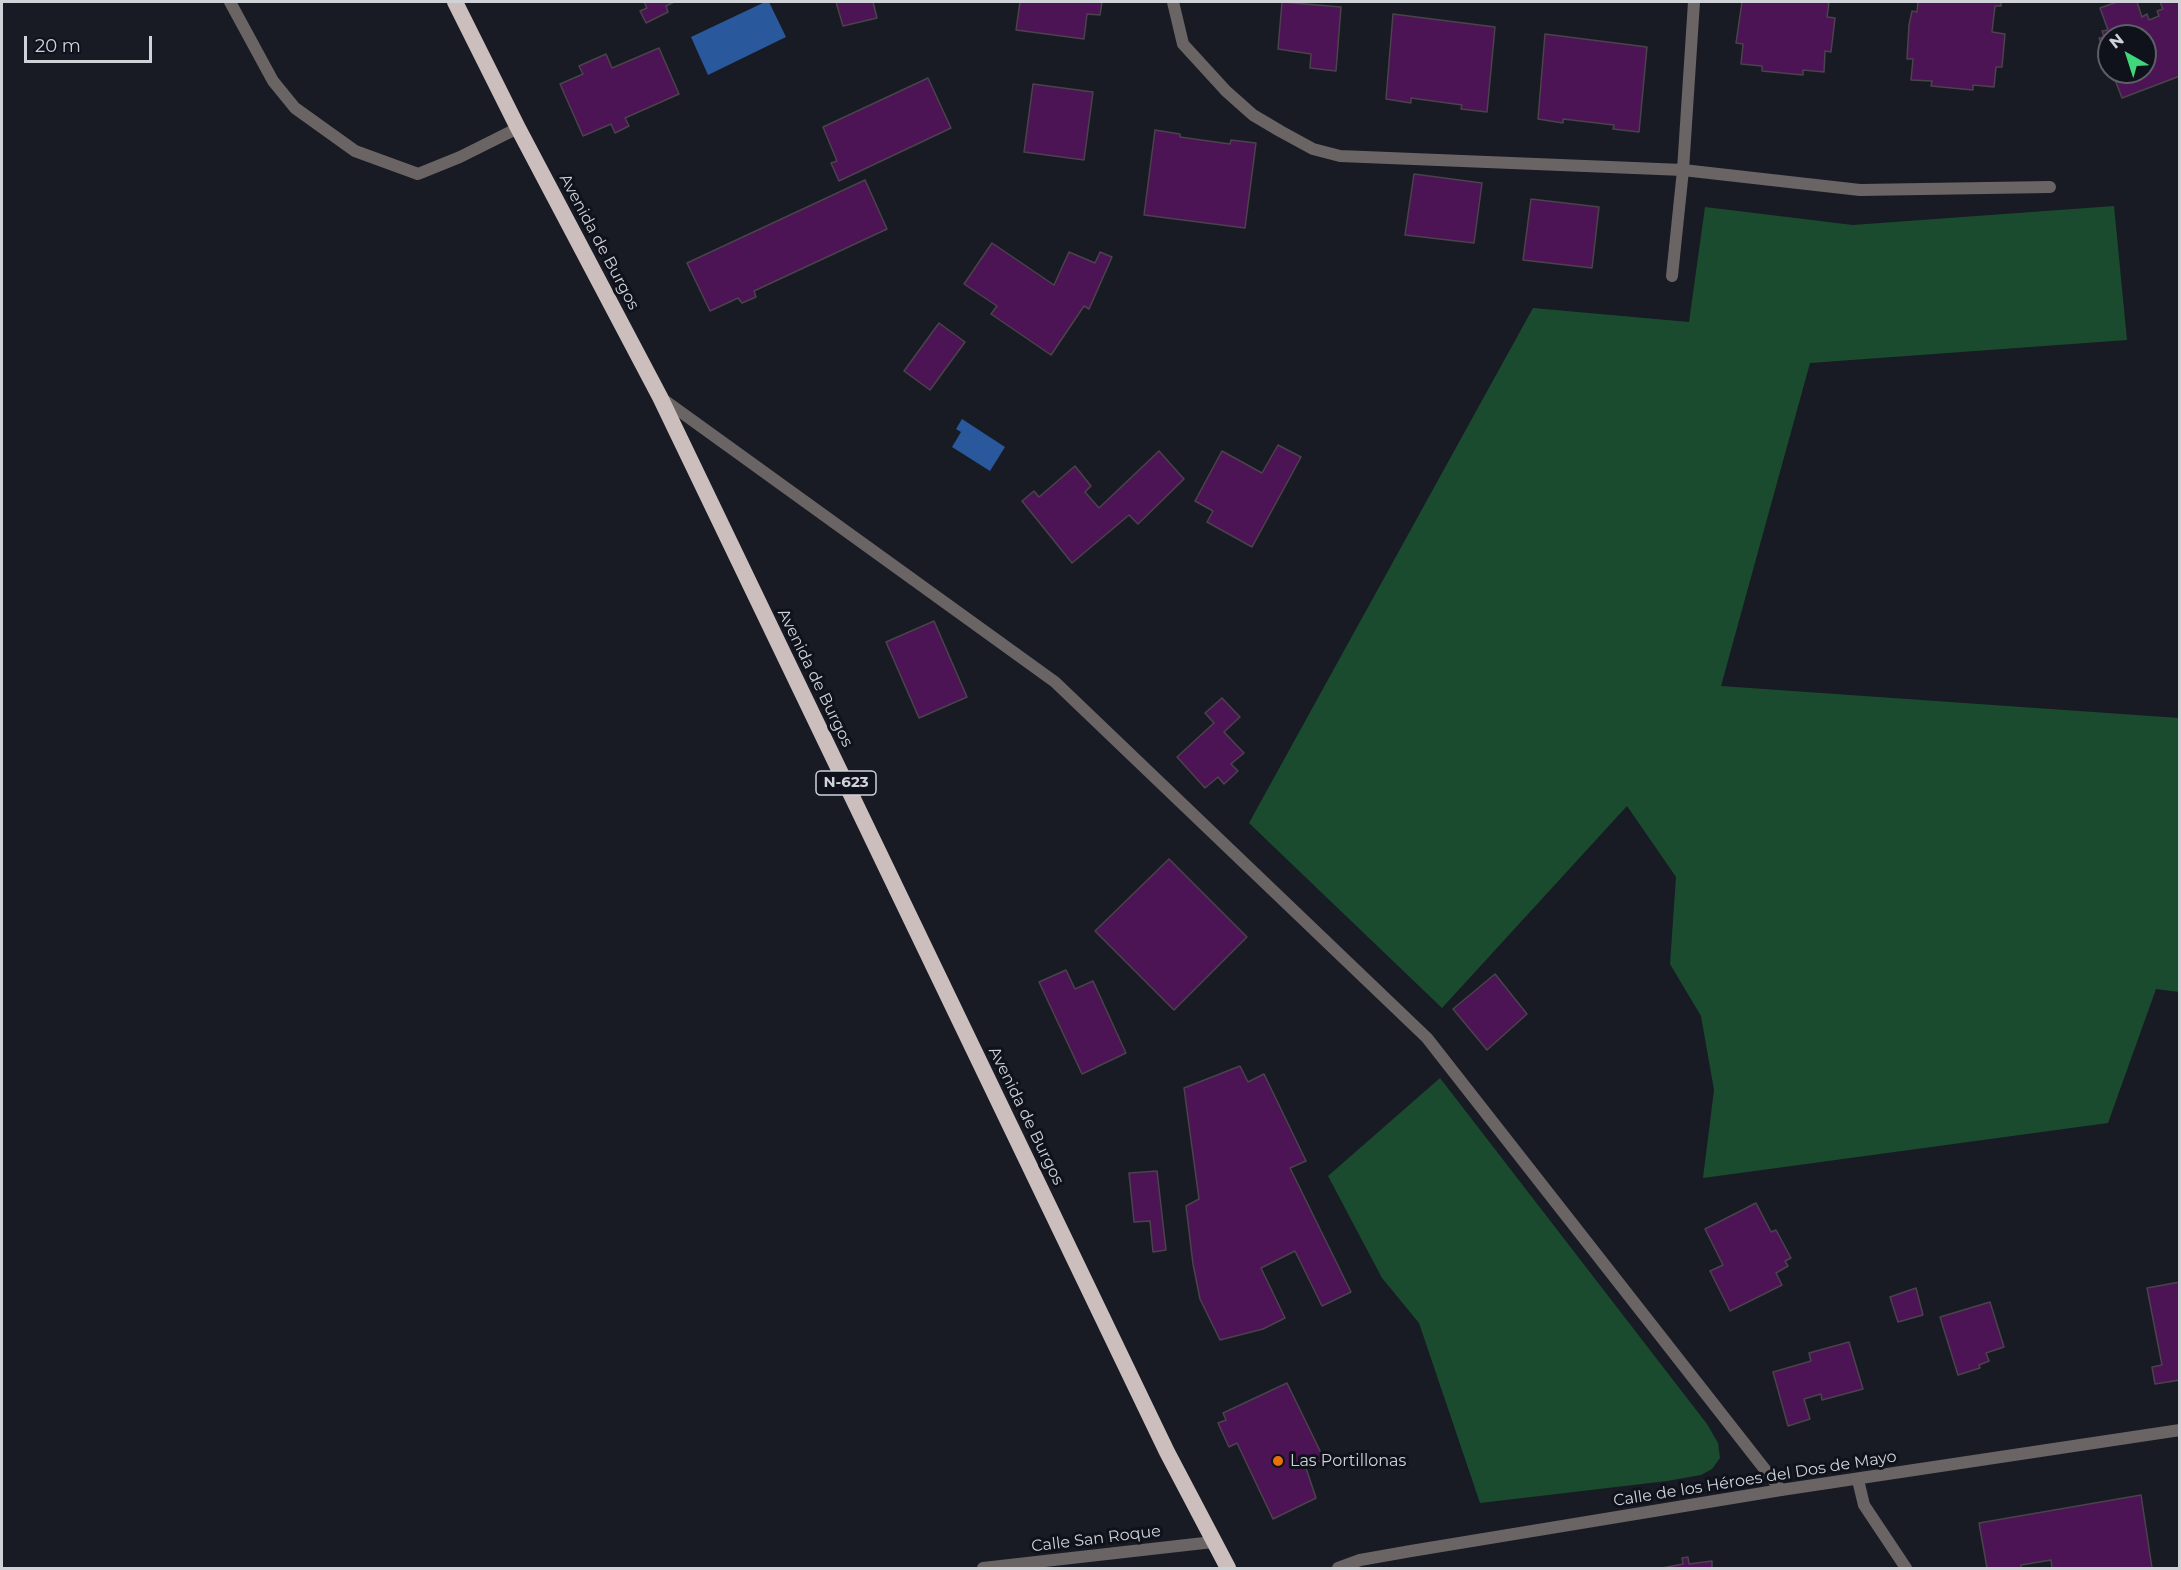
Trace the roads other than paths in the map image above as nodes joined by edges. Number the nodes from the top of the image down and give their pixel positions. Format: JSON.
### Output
{"nodes":[{"id":1,"x":230,"y":2,"type":"edge"},
{"id":2,"x":456,"y":2,"type":"edge"},
{"id":3,"x":1173,"y":2,"type":"edge"},
{"id":4,"x":1694,"y":2,"type":"edge"},
{"id":5,"x":518,"y":128,"type":"junction"},
{"id":6,"x":1683,"y":170,"type":"junction"},
{"id":7,"x":2050,"y":187,"type":"dead end"},
{"id":8,"x":1672,"y":276,"type":"dead end"},
{"id":9,"x":660,"y":397,"type":"junction"},
{"id":10,"x":2180,"y":1430,"type":"edge"},
{"id":11,"x":1858,"y":1480,"type":"junction"},
{"id":12,"x":1781,"y":1490,"type":"junction"},
{"id":13,"x":1213,"y":1542,"type":"junction"},
{"id":14,"x":983,"y":1569,"type":"edge"},
{"id":15,"x":1228,"y":1569,"type":"edge"},
{"id":16,"x":1338,"y":1569,"type":"edge"},
{"id":17,"x":1906,"y":1569,"type":"edge"}],
"edges":[{"from":1,"to":5,"type":"street"},
{"from":2,"to":5,"type":"highway","name":"Avenida de Burgos","number":"N-623"},
{"from":3,"to":6,"type":"street"},
{"from":4,"to":6,"type":"street"},
{"from":5,"to":9,"type":"highway","name":"Avenida de Burgos","number":"N-623"},
{"from":6,"to":7,"type":"street"},
{"from":6,"to":8,"type":"street"},
{"from":9,"to":12,"type":"street"},
{"from":9,"to":13,"type":"highway","name":"Avenida de Burgos","number":"N-623"},
{"from":10,"to":11,"type":"street","name":"Calle de los Héroes del Dos de Mayo"},
{"from":11,"to":12,"type":"street","name":"Calle de los Héroes del Dos de Mayo"},
{"from":11,"to":17,"type":"street"},
{"from":12,"to":16,"type":"street","name":"Calle de los Héroes del Dos de Mayo"},
{"from":13,"to":14,"type":"street","name":"Calle San Roque"},
{"from":13,"to":15,"type":"highway","name":"Avenida de Burgos","number":"N-623"}]}
